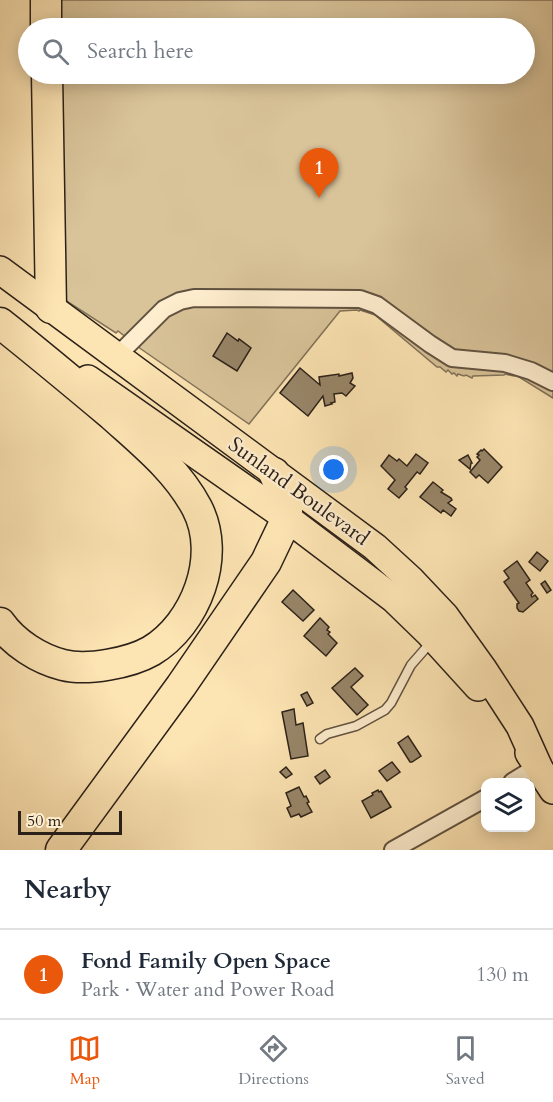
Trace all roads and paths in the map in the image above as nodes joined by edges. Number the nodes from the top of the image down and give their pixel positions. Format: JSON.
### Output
{"nodes":[{"id":1,"x":46,"y":0,"type":"edge"},
{"id":2,"x":46,"y":18,"type":"edge"},
{"id":3,"x":47,"y":84,"type":"edge"},
{"id":4,"x":0,"y":270,"type":"edge"},
{"id":5,"x":51,"y":308,"type":"junction"},
{"id":6,"x":0,"y":318,"type":"edge"},
{"id":7,"x":0,"y":323,"type":"edge"},
{"id":8,"x":117,"y":356,"type":"junction"},
{"id":9,"x":553,"y":382,"type":"edge"},
{"id":10,"x":274,"y":473,"type":"junction"},
{"id":11,"x":287,"y":518,"type":"junction"},
{"id":12,"x":0,"y":623,"type":"edge"},
{"id":13,"x":434,"y":638,"type":"junction"},
{"id":14,"x":320,"y":739,"type":"dead end"},
{"id":15,"x":538,"y":766,"type":"junction"},
{"id":16,"x":520,"y":778,"type":"edge"},
{"id":17,"x":553,"y":790,"type":"edge"},
{"id":18,"x":481,"y":801,"type":"edge"},
{"id":19,"x":61,"y":850,"type":"edge"},
{"id":20,"x":393,"y":850,"type":"edge"}],
"edges":[{"from":1,"to":2,"type":"highway"},
{"from":3,"to":5,"type":"highway"},
{"from":4,"to":5,"type":"main road","name":"Sunland Boulevard"},
{"from":5,"to":8,"type":"main road","name":"Sunland Boulevard"},
{"from":6,"to":11,"type":"main road","name":"Sunland Boulevard"},
{"from":7,"to":12,"type":"highway"},
{"from":8,"to":9,"type":"street"},
{"from":8,"to":10,"type":"main road","name":"Sunland Boulevard"},
{"from":10,"to":11,"type":"highway"},
{"from":10,"to":15,"type":"main road","name":"Sunland Boulevard"},
{"from":11,"to":13,"type":"main road","name":"Sunland Boulevard"},
{"from":11,"to":19,"type":"highway"},
{"from":13,"to":14,"type":"lane"},
{"from":13,"to":15,"type":"main road","name":"Sunland Boulevard"},
{"from":15,"to":16,"type":"street"},
{"from":15,"to":17,"type":"main road","name":"Sunland Boulevard"},
{"from":18,"to":20,"type":"street"}]}
